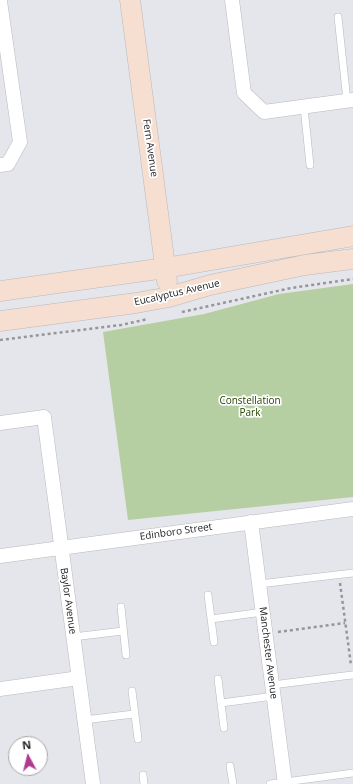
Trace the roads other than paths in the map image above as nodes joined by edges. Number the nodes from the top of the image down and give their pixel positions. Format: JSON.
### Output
{"nodes":[{"id":1,"x":130,"y":0,"type":"edge"},
{"id":2,"x":232,"y":0,"type":"edge"},
{"id":3,"x":0,"y":1,"type":"edge"},
{"id":4,"x":338,"y":17,"type":"dead end"},
{"id":5,"x":350,"y":101,"type":"edge"},
{"id":6,"x":304,"y":107,"type":"junction"},
{"id":7,"x":0,"y":165,"type":"edge"},
{"id":8,"x":310,"y":165,"type":"dead end"},
{"id":9,"x":353,"y":236,"type":"edge"},
{"id":10,"x":353,"y":259,"type":"edge"},
{"id":11,"x":165,"y":268,"type":"junction"},
{"id":12,"x":0,"y":291,"type":"edge"},
{"id":13,"x":169,"y":297,"type":"junction"},
{"id":14,"x":0,"y":321,"type":"edge"},
{"id":15,"x":0,"y":423,"type":"edge"},
{"id":16,"x":353,"y":509,"type":"edge"},
{"id":17,"x":251,"y":522,"type":"junction"},
{"id":18,"x":61,"y":548,"type":"junction"},
{"id":19,"x":0,"y":556,"type":"edge"},
{"id":20,"x":353,"y":573,"type":"edge"},
{"id":21,"x":259,"y":584,"type":"junction"},
{"id":22,"x":208,"y":595,"type":"dead end"},
{"id":23,"x":121,"y":607,"type":"dead end"},
{"id":24,"x":263,"y":612,"type":"junction"},
{"id":25,"x":211,"y":619,"type":"junction"},
{"id":26,"x":123,"y":631,"type":"junction"},
{"id":27,"x":73,"y":637,"type":"junction"},
{"id":28,"x":214,"y":642,"type":"dead end"},
{"id":29,"x":126,"y":654,"type":"dead end"},
{"id":30,"x":352,"y":675,"type":"edge"},
{"id":31,"x":79,"y":678,"type":"junction"},
{"id":32,"x":218,"y":679,"type":"dead end"},
{"id":33,"x":0,"y":689,"type":"edge"},
{"id":34,"x":132,"y":691,"type":"dead end"},
{"id":35,"x":273,"y":691,"type":"junction"},
{"id":36,"x":221,"y":703,"type":"junction"},
{"id":37,"x":134,"y":714,"type":"junction"},
{"id":38,"x":84,"y":720,"type":"junction"},
{"id":39,"x":224,"y":728,"type":"dead end"},
{"id":40,"x":138,"y":739,"type":"dead end"},
{"id":41,"x":230,"y":766,"type":"dead end"},
{"id":42,"x":353,"y":773,"type":"edge"},
{"id":43,"x":143,"y":775,"type":"dead end"},
{"id":44,"x":285,"y":783,"type":"edge"},
{"id":45,"x":93,"y":784,"type":"edge"},
{"id":46,"x":144,"y":784,"type":"edge"},
{"id":47,"x":233,"y":784,"type":"edge"},
{"id":48,"x":270,"y":784,"type":"edge"}],
"edges":[{"from":1,"to":11,"type":"street","name":"Fern Avenue"},
{"from":2,"to":6,"type":"street"},
{"from":3,"to":7,"type":"street"},
{"from":4,"to":5,"type":"lane"},
{"from":5,"to":6,"type":"street"},
{"from":6,"to":8,"type":"lane"},
{"from":9,"to":11,"type":"street"},
{"from":10,"to":13,"type":"street","name":"Eucalyptus Avenue"},
{"from":11,"to":12,"type":"street"},
{"from":11,"to":13,"type":"street","name":"Fern Avenue"},
{"from":13,"to":14,"type":"street","name":"Eucalyptus Avenue"},
{"from":15,"to":18,"type":"street","name":"Baylor Avenue"},
{"from":16,"to":17,"type":"street","name":"Edinboro Street"},
{"from":17,"to":18,"type":"street","name":"Edinboro Street"},
{"from":17,"to":21,"type":"street","name":"Manchester Avenue"},
{"from":18,"to":19,"type":"street","name":"Edinboro Street"},
{"from":18,"to":27,"type":"street","name":"Baylor Avenue"},
{"from":20,"to":21,"type":"lane"},
{"from":21,"to":24,"type":"street","name":"Manchester Avenue"},
{"from":22,"to":25,"type":"lane"},
{"from":23,"to":26,"type":"lane"},
{"from":24,"to":25,"type":"lane"},
{"from":24,"to":35,"type":"street","name":"Manchester Avenue"},
{"from":25,"to":28,"type":"lane"},
{"from":26,"to":27,"type":"lane"},
{"from":26,"to":29,"type":"lane"},
{"from":27,"to":31,"type":"street","name":"Baylor Avenue"},
{"from":30,"to":35,"type":"lane"},
{"from":31,"to":33,"type":"street"},
{"from":31,"to":38,"type":"street","name":"Baylor Avenue"},
{"from":32,"to":36,"type":"lane"},
{"from":34,"to":37,"type":"lane"},
{"from":35,"to":36,"type":"lane"},
{"from":35,"to":44,"type":"street","name":"Manchester Avenue"},
{"from":36,"to":39,"type":"lane"},
{"from":37,"to":38,"type":"lane"},
{"from":37,"to":40,"type":"lane"},
{"from":38,"to":45,"type":"street","name":"Baylor Avenue"},
{"from":41,"to":47,"type":"lane"},
{"from":42,"to":44,"type":"lane"},
{"from":43,"to":46,"type":"lane"},
{"from":44,"to":48,"type":"lane"}]}
